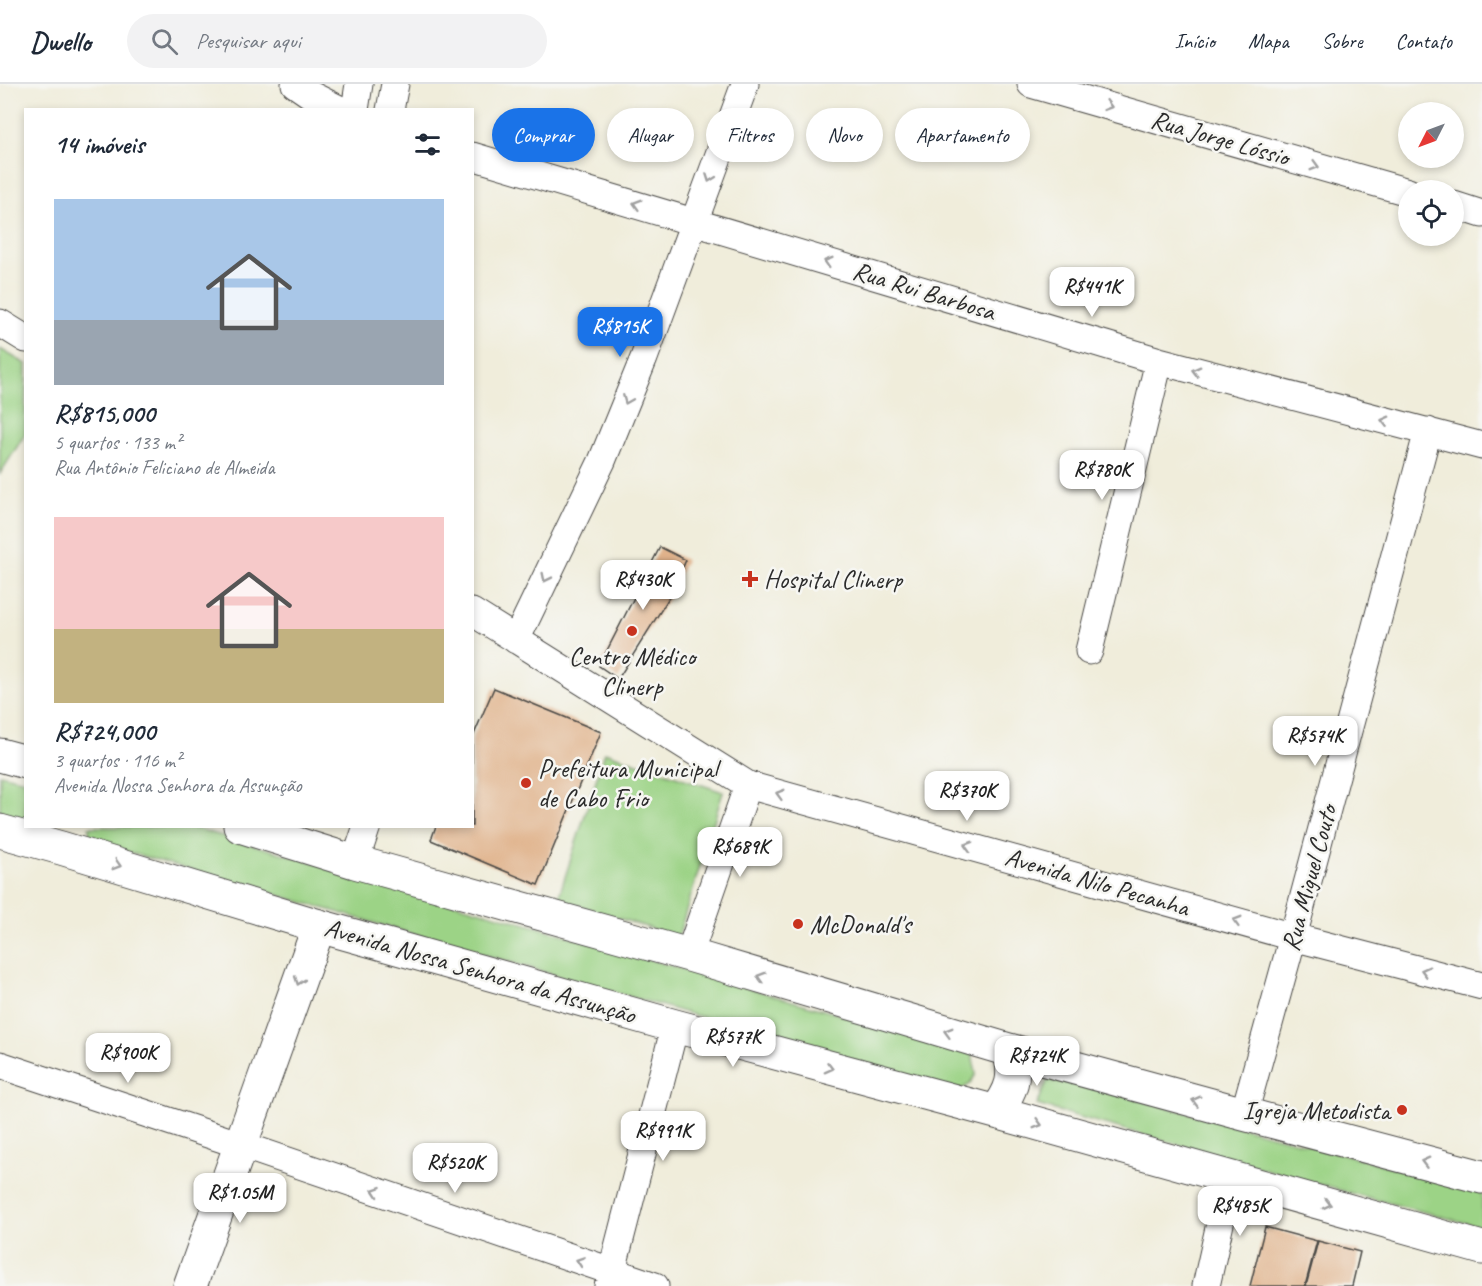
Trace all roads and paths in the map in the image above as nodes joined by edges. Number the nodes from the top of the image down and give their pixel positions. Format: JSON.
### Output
{"nodes":[{"id":1,"x":295,"y":84,"type":"edge"},
{"id":2,"x":359,"y":84,"type":"edge"},
{"id":3,"x":395,"y":84,"type":"edge"},
{"id":4,"x":745,"y":84,"type":"edge"},
{"id":5,"x":1031,"y":84,"type":"edge"},
{"id":6,"x":337,"y":108,"type":"edge"},
{"id":7,"x":355,"y":108,"type":"edge"},
{"id":8,"x":390,"y":108,"type":"edge"},
{"id":9,"x":474,"y":157,"type":"edge"},
{"id":10,"x":1398,"y":189,"type":"edge"},
{"id":11,"x":1464,"y":208,"type":"edge"},
{"id":12,"x":1482,"y":214,"type":"edge"},
{"id":13,"x":694,"y":221,"type":"junction"},
{"id":14,"x":0,"y":323,"type":"edge"},
{"id":15,"x":24,"y":338,"type":"edge"},
{"id":16,"x":1159,"y":361,"type":"junction"},
{"id":17,"x":1428,"y":431,"type":"junction"},
{"id":18,"x":1482,"y":446,"type":"edge"},
{"id":19,"x":474,"y":613,"type":"edge"},
{"id":20,"x":516,"y":640,"type":"junction"},
{"id":21,"x":1089,"y":651,"type":"dead end"},
{"id":22,"x":0,"y":755,"type":"edge"},
{"id":23,"x":24,"y":761,"type":"edge"},
{"id":24,"x":748,"y":785,"type":"junction"},
{"id":25,"x":246,"y":828,"type":"edge"},
{"id":26,"x":366,"y":828,"type":"edge"},
{"id":27,"x":0,"y":831,"type":"edge"},
{"id":28,"x":81,"y":840,"type":"edge"},
{"id":29,"x":355,"y":862,"type":"junction"},
{"id":30,"x":319,"y":926,"type":"junction"},
{"id":31,"x":1293,"y":937,"type":"junction"},
{"id":32,"x":688,"y":955,"type":"junction"},
{"id":33,"x":1482,"y":986,"type":"edge"},
{"id":34,"x":675,"y":1026,"type":"junction"},
{"id":35,"x":1009,"y":1050,"type":"junction"},
{"id":36,"x":0,"y":1065,"type":"edge"},
{"id":37,"x":996,"y":1112,"type":"junction"},
{"id":38,"x":1244,"y":1114,"type":"junction"},
{"id":39,"x":241,"y":1145,"type":"junction"},
{"id":40,"x":1482,"y":1177,"type":"edge"},
{"id":41,"x":1230,"y":1179,"type":"junction"},
{"id":42,"x":1482,"y":1248,"type":"edge"},
{"id":43,"x":610,"y":1279,"type":"edge"},
{"id":44,"x":190,"y":1286,"type":"edge"},
{"id":45,"x":655,"y":1286,"type":"edge"},
{"id":46,"x":1206,"y":1286,"type":"edge"}],
"edges":[{"from":1,"to":6,"type":"street"},
{"from":2,"to":7,"type":"street"},
{"from":3,"to":8,"type":"street"},
{"from":4,"to":13,"type":"street","one_way":true},
{"from":5,"to":10,"type":"street","name":"Rua Jorge Lóssio","one_way":true},
{"from":13,"to":9,"type":"street","name":"Rua Rui Barbosa","one_way":true},
{"from":11,"to":12,"type":"street"},
{"from":16,"to":13,"type":"street","name":"Rua Rui Barbosa","one_way":true},
{"from":13,"to":20,"type":"street","one_way":true},
{"from":14,"to":15,"type":"street"},
{"from":17,"to":16,"type":"street","name":"Rua Rui Barbosa","one_way":true},
{"from":16,"to":21,"type":"street"},
{"from":17,"to":18,"type":"street","name":"Rua Rui Barbosa"},
{"from":17,"to":31,"type":"street","name":"Rua Miguel Couto"},
{"from":19,"to":20,"type":"street","name":"Avenida Nilo Pecanha"},
{"from":20,"to":24,"type":"street","name":"Avenida Nilo Pecanha"},
{"from":22,"to":23,"type":"main road"},
{"from":31,"to":24,"type":"street","name":"Avenida Nilo Pecanha","one_way":true},
{"from":24,"to":32,"type":"street"},
{"from":25,"to":29,"type":"main road"},
{"from":26,"to":29,"type":"street"},
{"from":27,"to":28,"type":"main road","name":"Avenida Nossa Senhora da Assunção"},
{"from":28,"to":30,"type":"main road","name":"Avenida Nossa Senhora da Assunção","one_way":true},
{"from":29,"to":32,"type":"main road"},
{"from":30,"to":34,"type":"main road","name":"Avenida Nossa Senhora da Assunção"},
{"from":30,"to":39,"type":"main road","one_way":true},
{"from":33,"to":31,"type":"street","name":"Avenida Nilo Pecanha","one_way":true},
{"from":31,"to":38,"type":"street","name":"Rua Miguel Couto"},
{"from":35,"to":32,"type":"main road","one_way":true},
{"from":34,"to":37,"type":"main road","name":"Avenida Nossa Senhora da Assunção","one_way":true},
{"from":34,"to":43,"type":"street"},
{"from":35,"to":37,"type":"main road"},
{"from":38,"to":35,"type":"main road","one_way":true},
{"from":36,"to":39,"type":"street"},
{"from":37,"to":41,"type":"main road","name":"Avenida Nossa Senhora da Assunção","one_way":true},
{"from":40,"to":38,"type":"main road","one_way":true},
{"from":43,"to":39,"type":"street","one_way":true},
{"from":39,"to":44,"type":"main road"},
{"from":41,"to":42,"type":"main road","name":"Avenida Nossa Senhora da Assunção","one_way":true},
{"from":41,"to":46,"type":"street"},
{"from":43,"to":45,"type":"street"}]}
